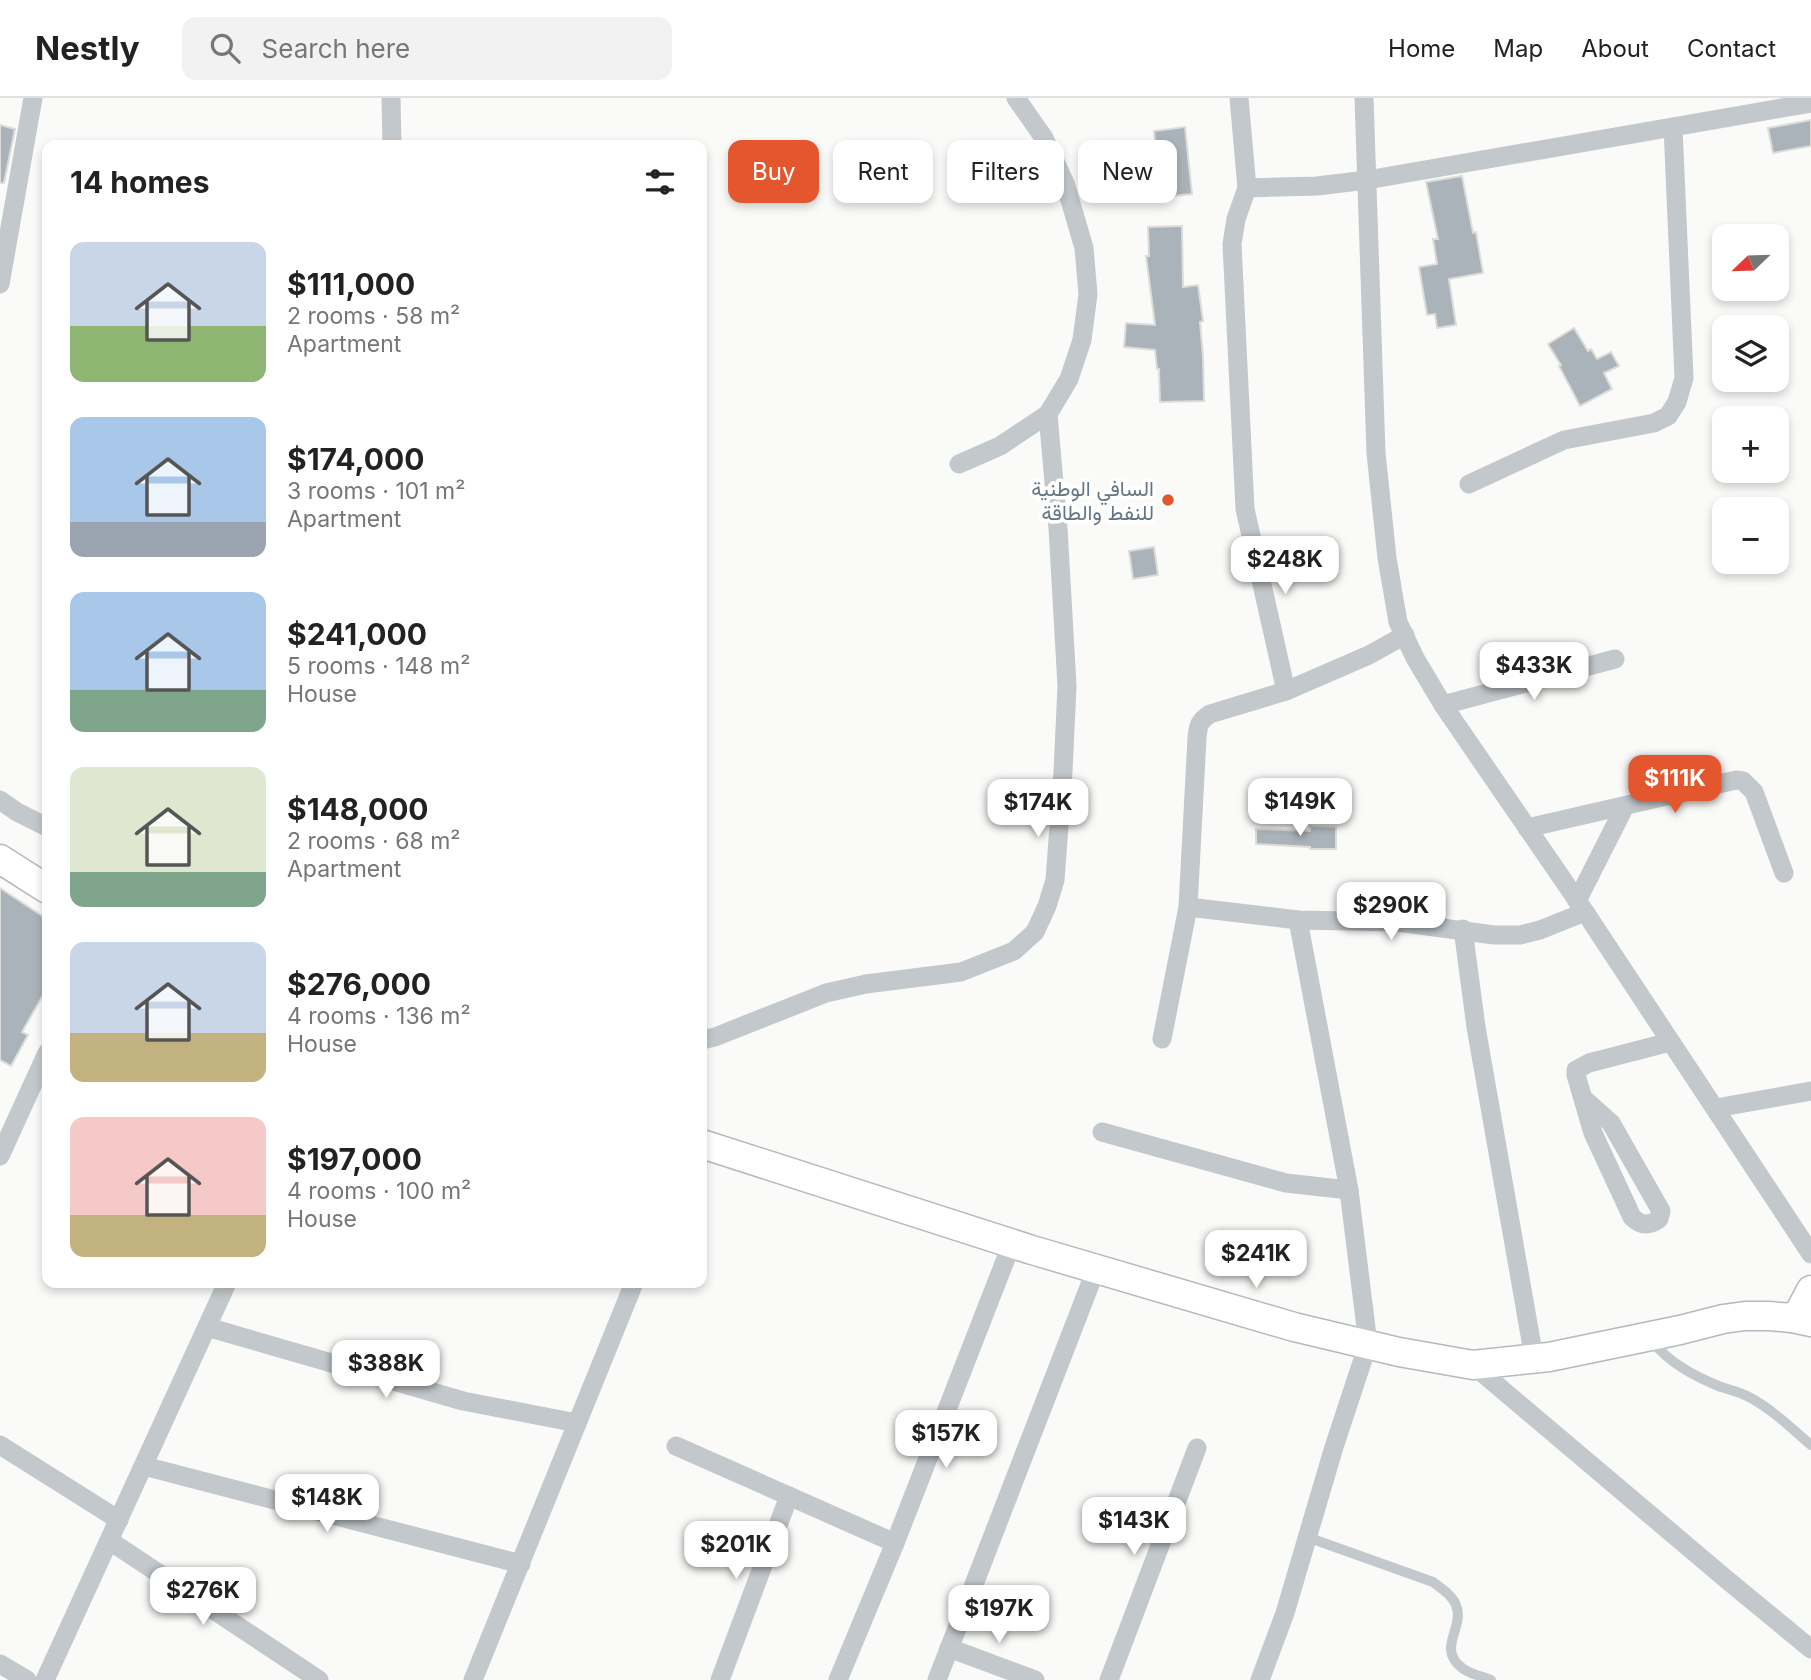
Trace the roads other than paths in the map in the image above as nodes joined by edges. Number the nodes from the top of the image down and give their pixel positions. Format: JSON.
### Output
{"nodes":[{"id":1,"x":33,"y":98,"type":"edge"},
{"id":2,"x":391,"y":98,"type":"edge"},
{"id":3,"x":1016,"y":98,"type":"edge"},
{"id":4,"x":1239,"y":98,"type":"edge"},
{"id":5,"x":1364,"y":98,"type":"edge"},
{"id":6,"x":1811,"y":103,"type":"edge"},
{"id":7,"x":1673,"y":127,"type":"junction"},
{"id":8,"x":391,"y":140,"type":"edge"},
{"id":9,"x":1367,"y":180,"type":"junction"},
{"id":10,"x":1247,"y":188,"type":"junction"},
{"id":11,"x":0,"y":284,"type":"edge"},
{"id":12,"x":1048,"y":414,"type":"junction"},
{"id":13,"x":959,"y":464,"type":"dead end"},
{"id":14,"x":1469,"y":484,"type":"dead end"},
{"id":15,"x":1405,"y":635,"type":"junction"},
{"id":16,"x":1615,"y":659,"type":"dead end"},
{"id":17,"x":1286,"y":691,"type":"junction"},
{"id":18,"x":1443,"y":705,"type":"junction"},
{"id":19,"x":0,"y":800,"type":"edge"},
{"id":20,"x":1625,"y":806,"type":"junction"},
{"id":21,"x":42,"y":824,"type":"edge"},
{"id":22,"x":1527,"y":828,"type":"junction"},
{"id":23,"x":0,"y":859,"type":"edge"},
{"id":24,"x":1784,"y":873,"type":"dead end"},
{"id":25,"x":42,"y":887,"type":"edge"},
{"id":26,"x":1581,"y":906,"type":"junction"},
{"id":27,"x":1188,"y":907,"type":"junction"},
{"id":28,"x":1298,"y":920,"type":"junction"},
{"id":29,"x":1463,"y":929,"type":"junction"},
{"id":30,"x":707,"y":1039,"type":"edge"},
{"id":31,"x":1162,"y":1039,"type":"dead end"},
{"id":32,"x":1670,"y":1042,"type":"junction"},
{"id":33,"x":42,"y":1064,"type":"edge"},
{"id":34,"x":1811,"y":1091,"type":"edge"},
{"id":35,"x":1583,"y":1098,"type":"junction"},
{"id":36,"x":1716,"y":1108,"type":"junction"},
{"id":37,"x":1102,"y":1132,"type":"dead end"},
{"id":38,"x":707,"y":1146,"type":"edge"},
{"id":39,"x":0,"y":1156,"type":"edge"},
{"id":40,"x":1349,"y":1190,"type":"junction"},
{"id":41,"x":1012,"y":1243,"type":"junction"},
{"id":42,"x":1811,"y":1254,"type":"edge"},
{"id":43,"x":1096,"y":1269,"type":"junction"},
{"id":44,"x":225,"y":1288,"type":"edge"},
{"id":45,"x":630,"y":1288,"type":"edge"},
{"id":46,"x":1811,"y":1290,"type":"edge"},
{"id":47,"x":1802,"y":1320,"type":"edge"},
{"id":48,"x":207,"y":1327,"type":"junction"},
{"id":49,"x":1648,"y":1336,"type":"junction"},
{"id":50,"x":1368,"y":1344,"type":"junction"},
{"id":51,"x":1534,"y":1359,"type":"junction"},
{"id":52,"x":1473,"y":1365,"type":"junction"},
{"id":53,"x":577,"y":1423,"type":"junction"},
{"id":54,"x":0,"y":1445,"type":"edge"},
{"id":55,"x":1811,"y":1445,"type":"edge"},
{"id":56,"x":676,"y":1446,"type":"dead end"},
{"id":57,"x":1197,"y":1448,"type":"dead end"},
{"id":58,"x":144,"y":1465,"type":"junction"},
{"id":59,"x":789,"y":1496,"type":"junction"},
{"id":60,"x":119,"y":1520,"type":"junction"},
{"id":61,"x":1307,"y":1537,"type":"junction"},
{"id":62,"x":110,"y":1541,"type":"junction"},
{"id":63,"x":895,"y":1543,"type":"junction"},
{"id":64,"x":521,"y":1564,"type":"junction"},
{"id":65,"x":949,"y":1648,"type":"junction"},
{"id":66,"x":1811,"y":1649,"type":"edge"},
{"id":67,"x":0,"y":1664,"type":"edge"},
{"id":68,"x":27,"y":1680,"type":"edge"},
{"id":69,"x":45,"y":1680,"type":"edge"},
{"id":70,"x":319,"y":1680,"type":"edge"},
{"id":71,"x":473,"y":1680,"type":"edge"},
{"id":72,"x":720,"y":1680,"type":"edge"},
{"id":73,"x":838,"y":1680,"type":"edge"},
{"id":74,"x":937,"y":1680,"type":"edge"},
{"id":75,"x":1035,"y":1680,"type":"edge"},
{"id":76,"x":1110,"y":1680,"type":"edge"},
{"id":77,"x":1260,"y":1680,"type":"edge"},
{"id":78,"x":1491,"y":1680,"type":"edge"}],
"edges":[{"from":1,"to":11,"type":"street"},
{"from":2,"to":8,"type":"street"},
{"from":3,"to":12,"type":"street"},
{"from":4,"to":10,"type":"street"},
{"from":5,"to":9,"type":"street"},
{"from":6,"to":7,"type":"street"},
{"from":7,"to":9,"type":"street"},
{"from":7,"to":14,"type":"street"},
{"from":9,"to":10,"type":"street"},
{"from":9,"to":15,"type":"street"},
{"from":10,"to":17,"type":"street"},
{"from":12,"to":13,"type":"street"},
{"from":12,"to":30,"type":"street"},
{"from":15,"to":17,"type":"street"},
{"from":15,"to":18,"type":"street"},
{"from":16,"to":18,"type":"street"},
{"from":17,"to":27,"type":"street"},
{"from":18,"to":22,"type":"street"},
{"from":19,"to":21,"type":"street"},
{"from":20,"to":22,"type":"street"},
{"from":20,"to":24,"type":"street"},
{"from":20,"to":26,"type":"street"},
{"from":22,"to":26,"type":"street"},
{"from":23,"to":25,"type":"main road"},
{"from":26,"to":29,"type":"street"},
{"from":26,"to":32,"type":"street"},
{"from":27,"to":28,"type":"street"},
{"from":27,"to":31,"type":"street"},
{"from":28,"to":29,"type":"street"},
{"from":28,"to":40,"type":"street"},
{"from":29,"to":51,"type":"street"},
{"from":32,"to":35,"type":"street"},
{"from":32,"to":36,"type":"street"},
{"from":33,"to":39,"type":"street"},
{"from":34,"to":36,"type":"street"},
{"from":35,"to":35,"type":"street"},
{"from":36,"to":42,"type":"street"},
{"from":37,"to":40,"type":"street"},
{"from":38,"to":41,"type":"main road"},
{"from":40,"to":50,"type":"street"},
{"from":41,"to":43,"type":"main road"},
{"from":41,"to":63,"type":"street"},
{"from":43,"to":50,"type":"main road"},
{"from":43,"to":65,"type":"street"},
{"from":44,"to":48,"type":"street"},
{"from":45,"to":53,"type":"street"},
{"from":46,"to":47,"type":"main road"},
{"from":47,"to":49,"type":"main road"},
{"from":48,"to":53,"type":"street"},
{"from":48,"to":58,"type":"street"},
{"from":49,"to":51,"type":"main road"},
{"from":49,"to":55,"type":"lane"},
{"from":50,"to":52,"type":"main road"},
{"from":50,"to":61,"type":"street"},
{"from":51,"to":52,"type":"main road"},
{"from":52,"to":66,"type":"street"},
{"from":53,"to":64,"type":"street"},
{"from":54,"to":60,"type":"street"},
{"from":56,"to":59,"type":"street"},
{"from":57,"to":76,"type":"street"},
{"from":58,"to":60,"type":"street"},
{"from":58,"to":64,"type":"street"},
{"from":59,"to":63,"type":"street"},
{"from":59,"to":72,"type":"street"},
{"from":60,"to":62,"type":"street"},
{"from":61,"to":77,"type":"street"},
{"from":61,"to":78,"type":"lane"},
{"from":62,"to":69,"type":"street"},
{"from":62,"to":70,"type":"street"},
{"from":63,"to":73,"type":"street"},
{"from":64,"to":71,"type":"street"},
{"from":65,"to":74,"type":"street"},
{"from":65,"to":75,"type":"street"},
{"from":67,"to":68,"type":"street"}]}
